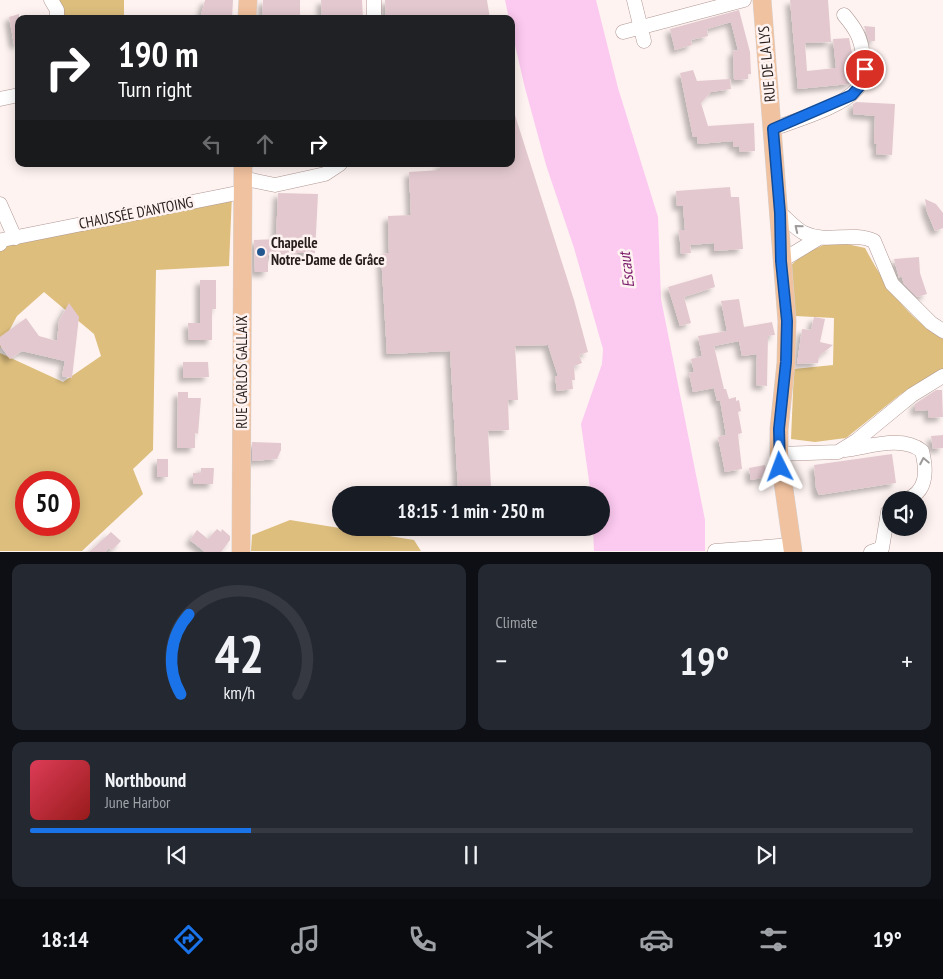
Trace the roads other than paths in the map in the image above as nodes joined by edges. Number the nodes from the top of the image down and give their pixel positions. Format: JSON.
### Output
{"nodes":[{"id":1,"x":51,"y":0,"type":"edge"},
{"id":2,"x":248,"y":0,"type":"edge"},
{"id":3,"x":374,"y":0,"type":"edge"},
{"id":4,"x":634,"y":0,"type":"edge"},
{"id":5,"x":744,"y":0,"type":"edge"},
{"id":6,"x":762,"y":0,"type":"edge"},
{"id":7,"x":57,"y":15,"type":"edge"},
{"id":8,"x":247,"y":15,"type":"edge"},
{"id":9,"x":374,"y":15,"type":"edge"},
{"id":10,"x":844,"y":15,"type":"dead end"},
{"id":11,"x":623,"y":32,"type":"dead end"},
{"id":12,"x":643,"y":34,"type":"junction"},
{"id":13,"x":15,"y":97,"type":"edge"},
{"id":14,"x":0,"y":99,"type":"edge"},
{"id":15,"x":773,"y":129,"type":"junction"},
{"id":16,"x":336,"y":167,"type":"edge"},
{"id":17,"x":242,"y":178,"type":"edge"},
{"id":18,"x":0,"y":204,"type":"edge"},
{"id":19,"x":780,"y":213,"type":"junction"},
{"id":20,"x":819,"y":238,"type":"junction"},
{"id":21,"x":4,"y":240,"type":"edge"},
{"id":22,"x":781,"y":261,"type":"junction"},
{"id":23,"x":943,"y":331,"type":"edge"},
{"id":24,"x":943,"y":376,"type":"edge"},
{"id":25,"x":838,"y":452,"type":"junction"},
{"id":26,"x":780,"y":454,"type":"junction"},
{"id":27,"x":919,"y":491,"type":"edge"},
{"id":28,"x":884,"y":536,"type":"edge"},
{"id":29,"x":238,"y":548,"type":"edge"},
{"id":30,"x":792,"y":548,"type":"edge"},
{"id":31,"x":715,"y":551,"type":"edge"},
{"id":32,"x":871,"y":552,"type":"edge"}],
"edges":[{"from":1,"to":7,"type":"street"},
{"from":2,"to":8,"type":"main road"},
{"from":3,"to":9,"type":"street"},
{"from":4,"to":12,"type":"street"},
{"from":5,"to":12,"type":"street"},
{"from":6,"to":15,"type":"main road","name":"RUE DE LA LYS"},
{"from":10,"to":15,"type":"street"},
{"from":11,"to":12,"type":"street"},
{"from":13,"to":14,"type":"street"},
{"from":15,"to":19,"type":"main road","name":"RUE DE LA LYS"},
{"from":16,"to":17,"type":"street"},
{"from":17,"to":21,"type":"street","name":"CHAUSSÉE D'ANTOING"},
{"from":17,"to":29,"type":"main road","name":"RUE CARLOS GALLAIX"},
{"from":18,"to":21,"type":"street"},
{"from":20,"to":19,"type":"street","one_way":true},
{"from":19,"to":22,"type":"main road","name":"RUE DE LA LYS"},
{"from":20,"to":22,"type":"street"},
{"from":20,"to":23,"type":"street"},
{"from":22,"to":26,"type":"main road","name":"RUE DE LA LYS"},
{"from":24,"to":25,"type":"street"},
{"from":25,"to":26,"type":"street"},
{"from":27,"to":25,"type":"street","one_way":true},
{"from":26,"to":30,"type":"main road","name":"RUE DE LA LYS"},
{"from":28,"to":32,"type":"street"},
{"from":30,"to":31,"type":"street","name":"RUE DE LA LYS"}]}
